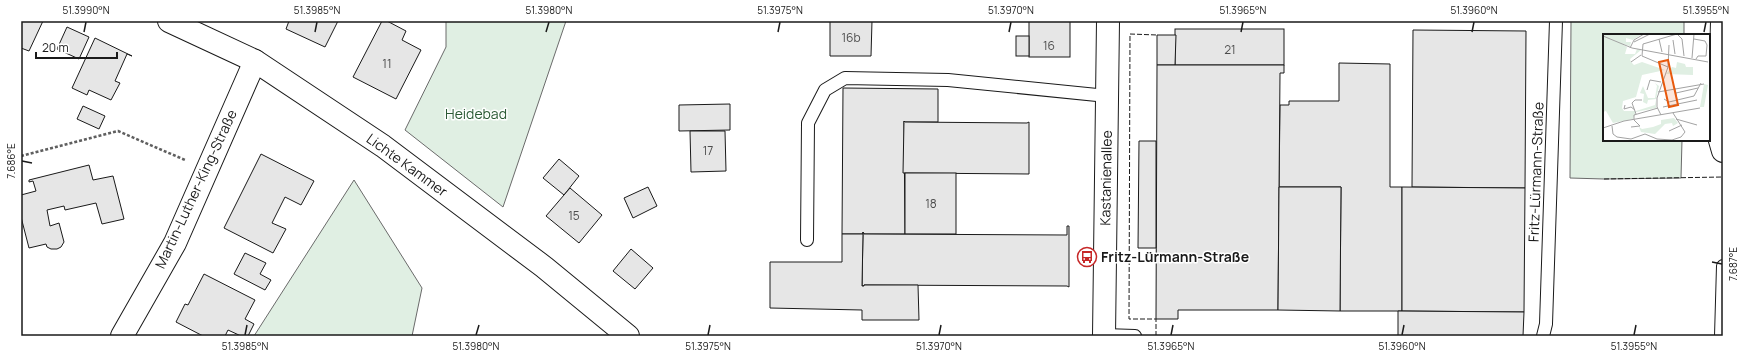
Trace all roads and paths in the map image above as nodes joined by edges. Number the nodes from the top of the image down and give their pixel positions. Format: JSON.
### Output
{"nodes":[{"id":1,"x":169,"y":21,"type":"edge"},
{"id":2,"x":1108,"y":21,"type":"edge"},
{"id":3,"x":1556,"y":21,"type":"edge"},
{"id":4,"x":1722,"y":21,"type":"edge"},
{"id":5,"x":255,"y":61,"type":"junction"},
{"id":6,"x":1107,"y":96,"type":"junction"},
{"id":7,"x":1723,"y":151,"type":"edge"},
{"id":8,"x":21,"y":156,"type":"edge"},
{"id":9,"x":206,"y":169,"type":"junction"},
{"id":10,"x":807,"y":240,"type":"dead end"},
{"id":11,"x":1723,"y":266,"type":"edge"},
{"id":12,"x":1545,"y":330,"type":"edge"},
{"id":13,"x":122,"y":336,"type":"edge"},
{"id":14,"x":628,"y":336,"type":"edge"},
{"id":15,"x":1104,"y":336,"type":"edge"},
{"id":16,"x":1135,"y":336,"type":"edge"},
{"id":17,"x":1721,"y":336,"type":"edge"}],
"edges":[{"from":1,"to":5,"type":"street","name":"Lichte Kammer"},
{"from":2,"to":6,"type":"street","name":"Kastanienallee"},
{"from":3,"to":12,"type":"lane","name":"Fritz-Lürmann-Straße"},
{"from":4,"to":7,"type":"street"},
{"from":5,"to":9,"type":"street","name":"Martin-Luther-King-Straße"},
{"from":5,"to":14,"type":"street","name":"Lichte Kammer"},
{"from":6,"to":10,"type":"lane"},
{"from":6,"to":15,"type":"street","name":"Kastanienallee"},
{"from":8,"to":9,"type":"path"},
{"from":9,"to":13,"type":"street","name":"Martin-Luther-King-Straße"},
{"from":11,"to":17,"type":"lane"},
{"from":15,"to":16,"type":"lane"}]}
